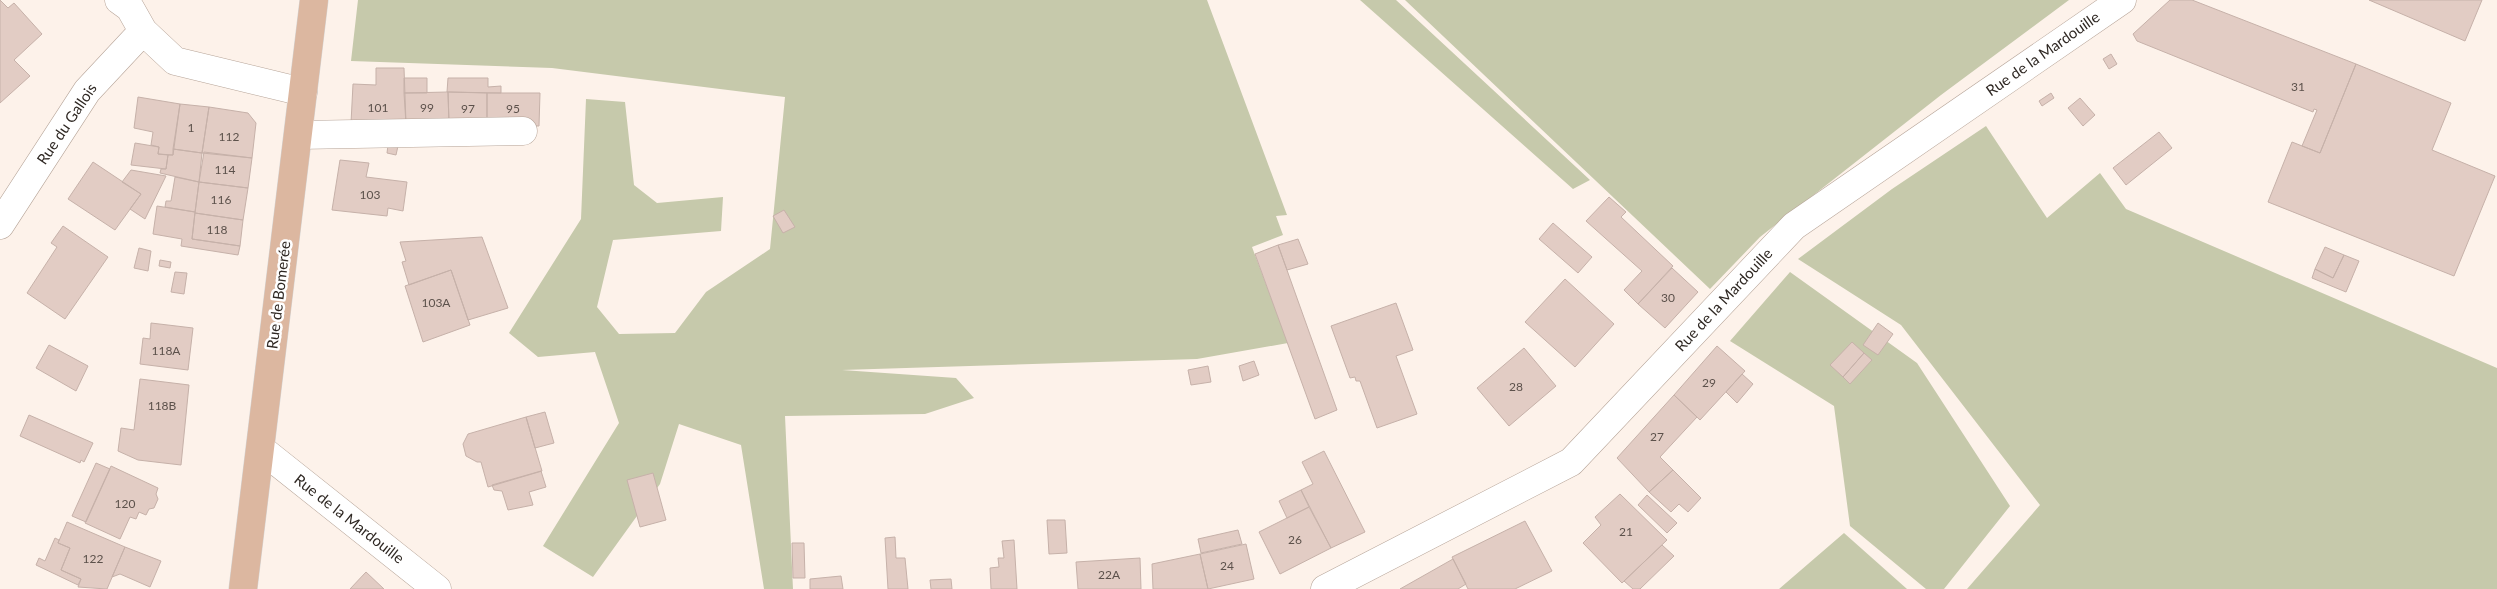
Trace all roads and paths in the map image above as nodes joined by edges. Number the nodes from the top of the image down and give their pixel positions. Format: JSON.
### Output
{"nodes":[{"id":1,"x":314,"y":0,"type":"edge"},
{"id":2,"x":2122,"y":0,"type":"edge"},
{"id":3,"x":132,"y":10,"type":"edge"},
{"id":4,"x":303,"y":92,"type":"junction"},
{"id":5,"x":523,"y":131,"type":"dead end"},
{"id":6,"x":298,"y":136,"type":"junction"},
{"id":7,"x":0,"y":225,"type":"edge"},
{"id":8,"x":261,"y":449,"type":"junction"},
{"id":9,"x":243,"y":589,"type":"edge"},
{"id":10,"x":437,"y":589,"type":"edge"},
{"id":11,"x":1325,"y":589,"type":"edge"}],
"edges":[{"from":1,"to":4,"type":"main road","name":"Rue de Bomerée"},
{"from":2,"to":11,"type":"street","name":"Rue de la Mardouille"},
{"from":3,"to":4,"type":"street"},
{"from":3,"to":7,"type":"street","name":"Rue du Gallois"},
{"from":4,"to":6,"type":"main road","name":"Rue de Bomerée"},
{"from":5,"to":6,"type":"street"},
{"from":6,"to":8,"type":"main road","name":"Rue de Bomerée"},
{"from":8,"to":9,"type":"main road","name":"Rue de Bomerée"},
{"from":8,"to":10,"type":"street","name":"Rue de la Mardouille"}]}
